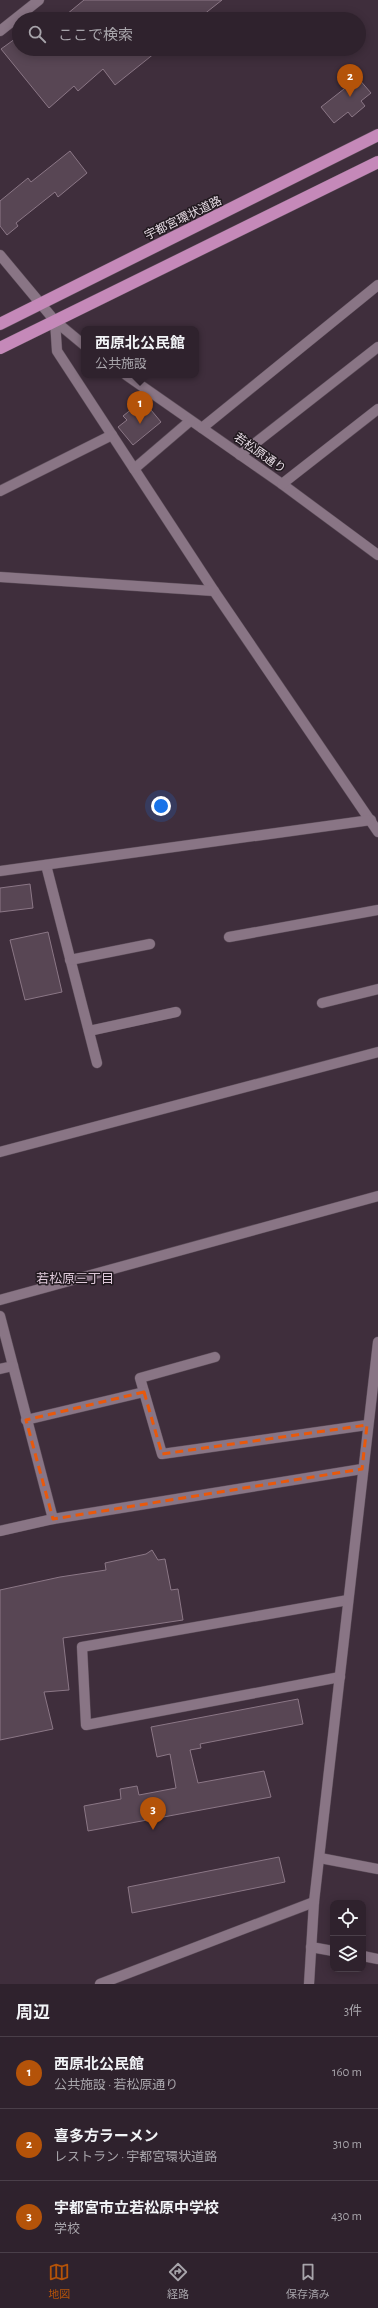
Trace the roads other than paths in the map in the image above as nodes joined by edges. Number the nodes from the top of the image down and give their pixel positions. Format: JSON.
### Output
{"nodes":[{"id":1,"x":39,"y":0,"type":"edge"},
{"id":2,"x":24,"y":12,"type":"edge"},
{"id":3,"x":12,"y":21,"type":"edge"},
{"id":4,"x":0,"y":31,"type":"edge"},
{"id":5,"x":378,"y":135,"type":"edge"},
{"id":6,"x":378,"y":162,"type":"edge"},
{"id":7,"x":0,"y":255,"type":"edge"},
{"id":8,"x":378,"y":286,"type":"edge"},
{"id":9,"x":41,"y":304,"type":"junction"},
{"id":10,"x":55,"y":322,"type":"junction"},
{"id":11,"x":0,"y":324,"type":"edge"},
{"id":12,"x":81,"y":344,"type":"edge"},
{"id":13,"x":378,"y":347,"type":"edge"},
{"id":14,"x":0,"y":348,"type":"edge"},
{"id":15,"x":130,"y":378,"type":"edge"},
{"id":16,"x":378,"y":409,"type":"edge"},
{"id":17,"x":190,"y":421,"type":"junction"},
{"id":18,"x":202,"y":428,"type":"junction"},
{"id":19,"x":112,"y":436,"type":"junction"},
{"id":20,"x":240,"y":455,"type":"junction"},
{"id":21,"x":134,"y":468,"type":"junction"},
{"id":22,"x":282,"y":484,"type":"junction"},
{"id":23,"x":0,"y":491,"type":"edge"},
{"id":24,"x":378,"y":555,"type":"edge"},
{"id":25,"x":0,"y":578,"type":"edge"},
{"id":26,"x":214,"y":591,"type":"junction"},
{"id":27,"x":372,"y":820,"type":"junction"},
{"id":28,"x":378,"y":832,"type":"edge"},
{"id":29,"x":46,"y":865,"type":"junction"},
{"id":30,"x":0,"y":871,"type":"edge"},
{"id":31,"x":378,"y":910,"type":"edge"},
{"id":32,"x":229,"y":937,"type":"dead end"},
{"id":33,"x":150,"y":944,"type":"dead end"},
{"id":34,"x":70,"y":960,"type":"junction"},
{"id":35,"x":378,"y":989,"type":"edge"},
{"id":36,"x":322,"y":1003,"type":"dead end"},
{"id":37,"x":176,"y":1012,"type":"dead end"},
{"id":38,"x":89,"y":1031,"type":"junction"},
{"id":39,"x":378,"y":1052,"type":"edge"},
{"id":40,"x":97,"y":1063,"type":"dead end"},
{"id":41,"x":0,"y":1152,"type":"edge"},
{"id":42,"x":378,"y":1196,"type":"edge"},
{"id":43,"x":0,"y":1300,"type":"edge"},
{"id":44,"x":0,"y":1316,"type":"edge"},
{"id":45,"x":378,"y":1342,"type":"edge"},
{"id":46,"x":215,"y":1357,"type":"dead end"},
{"id":47,"x":12,"y":1366,"type":"junction"},
{"id":48,"x":0,"y":1369,"type":"edge"},
{"id":49,"x":144,"y":1392,"type":"junction"},
{"id":50,"x":26,"y":1420,"type":"junction"},
{"id":51,"x":367,"y":1425,"type":"junction"},
{"id":52,"x":362,"y":1469,"type":"junction"},
{"id":53,"x":53,"y":1519,"type":"junction"},
{"id":54,"x":0,"y":1531,"type":"edge"},
{"id":55,"x":348,"y":1600,"type":"junction"},
{"id":56,"x":340,"y":1677,"type":"junction"},
{"id":57,"x":320,"y":1858,"type":"junction"},
{"id":58,"x":378,"y":1869,"type":"edge"},
{"id":59,"x":314,"y":1902,"type":"junction"},
{"id":60,"x":311,"y":1947,"type":"junction"},
{"id":61,"x":330,"y":1950,"type":"edge"},
{"id":62,"x":366,"y":1956,"type":"edge"},
{"id":63,"x":378,"y":1958,"type":"edge"},
{"id":64,"x":100,"y":1984,"type":"edge"},
{"id":65,"x":310,"y":1984,"type":"edge"}],
"edges":[{"from":1,"to":2,"type":"street"},
{"from":3,"to":4,"type":"street"},
{"from":5,"to":9,"type":"highway","name":"宇都宮環状道路"},
{"from":6,"to":10,"type":"highway"},
{"from":7,"to":9,"type":"street"},
{"from":8,"to":18,"type":"street"},
{"from":9,"to":10,"type":"street"},
{"from":9,"to":11,"type":"highway","name":"宇都宮環状道路"},
{"from":10,"to":12,"type":"street"},
{"from":10,"to":14,"type":"highway"},
{"from":10,"to":19,"type":"street"},
{"from":13,"to":20,"type":"street"},
{"from":15,"to":17,"type":"street","name":"若松原通り"},
{"from":16,"to":22,"type":"street"},
{"from":17,"to":18,"type":"street","name":"若松原通り"},
{"from":17,"to":21,"type":"street"},
{"from":18,"to":20,"type":"street","name":"若松原通り"},
{"from":19,"to":21,"type":"street"},
{"from":19,"to":23,"type":"street"},
{"from":20,"to":22,"type":"street","name":"若松原通り"},
{"from":21,"to":26,"type":"street"},
{"from":22,"to":24,"type":"street","name":"若松原通り"},
{"from":25,"to":26,"type":"street"},
{"from":26,"to":27,"type":"street"},
{"from":27,"to":28,"type":"street"},
{"from":27,"to":29,"type":"street"},
{"from":29,"to":30,"type":"street"},
{"from":29,"to":34,"type":"street"},
{"from":31,"to":32,"type":"street"},
{"from":33,"to":34,"type":"street"},
{"from":34,"to":38,"type":"street"},
{"from":35,"to":36,"type":"street"},
{"from":37,"to":38,"type":"street"},
{"from":38,"to":40,"type":"street"},
{"from":39,"to":41,"type":"street"},
{"from":42,"to":43,"type":"street"},
{"from":44,"to":47,"type":"street"},
{"from":45,"to":51,"type":"street"},
{"from":46,"to":49,"type":"street"},
{"from":47,"to":48,"type":"street"},
{"from":47,"to":50,"type":"street"},
{"from":49,"to":50,"type":"street"},
{"from":49,"to":51,"type":"street"},
{"from":50,"to":53,"type":"street"},
{"from":51,"to":52,"type":"street"},
{"from":52,"to":53,"type":"street"},
{"from":52,"to":55,"type":"street"},
{"from":53,"to":54,"type":"street"},
{"from":55,"to":56,"type":"street"},
{"from":55,"to":56,"type":"street"},
{"from":56,"to":57,"type":"street"},
{"from":57,"to":58,"type":"street"},
{"from":57,"to":59,"type":"street"},
{"from":59,"to":60,"type":"street"},
{"from":59,"to":64,"type":"street"},
{"from":60,"to":61,"type":"street"},
{"from":60,"to":65,"type":"street"},
{"from":62,"to":63,"type":"street"}]}
